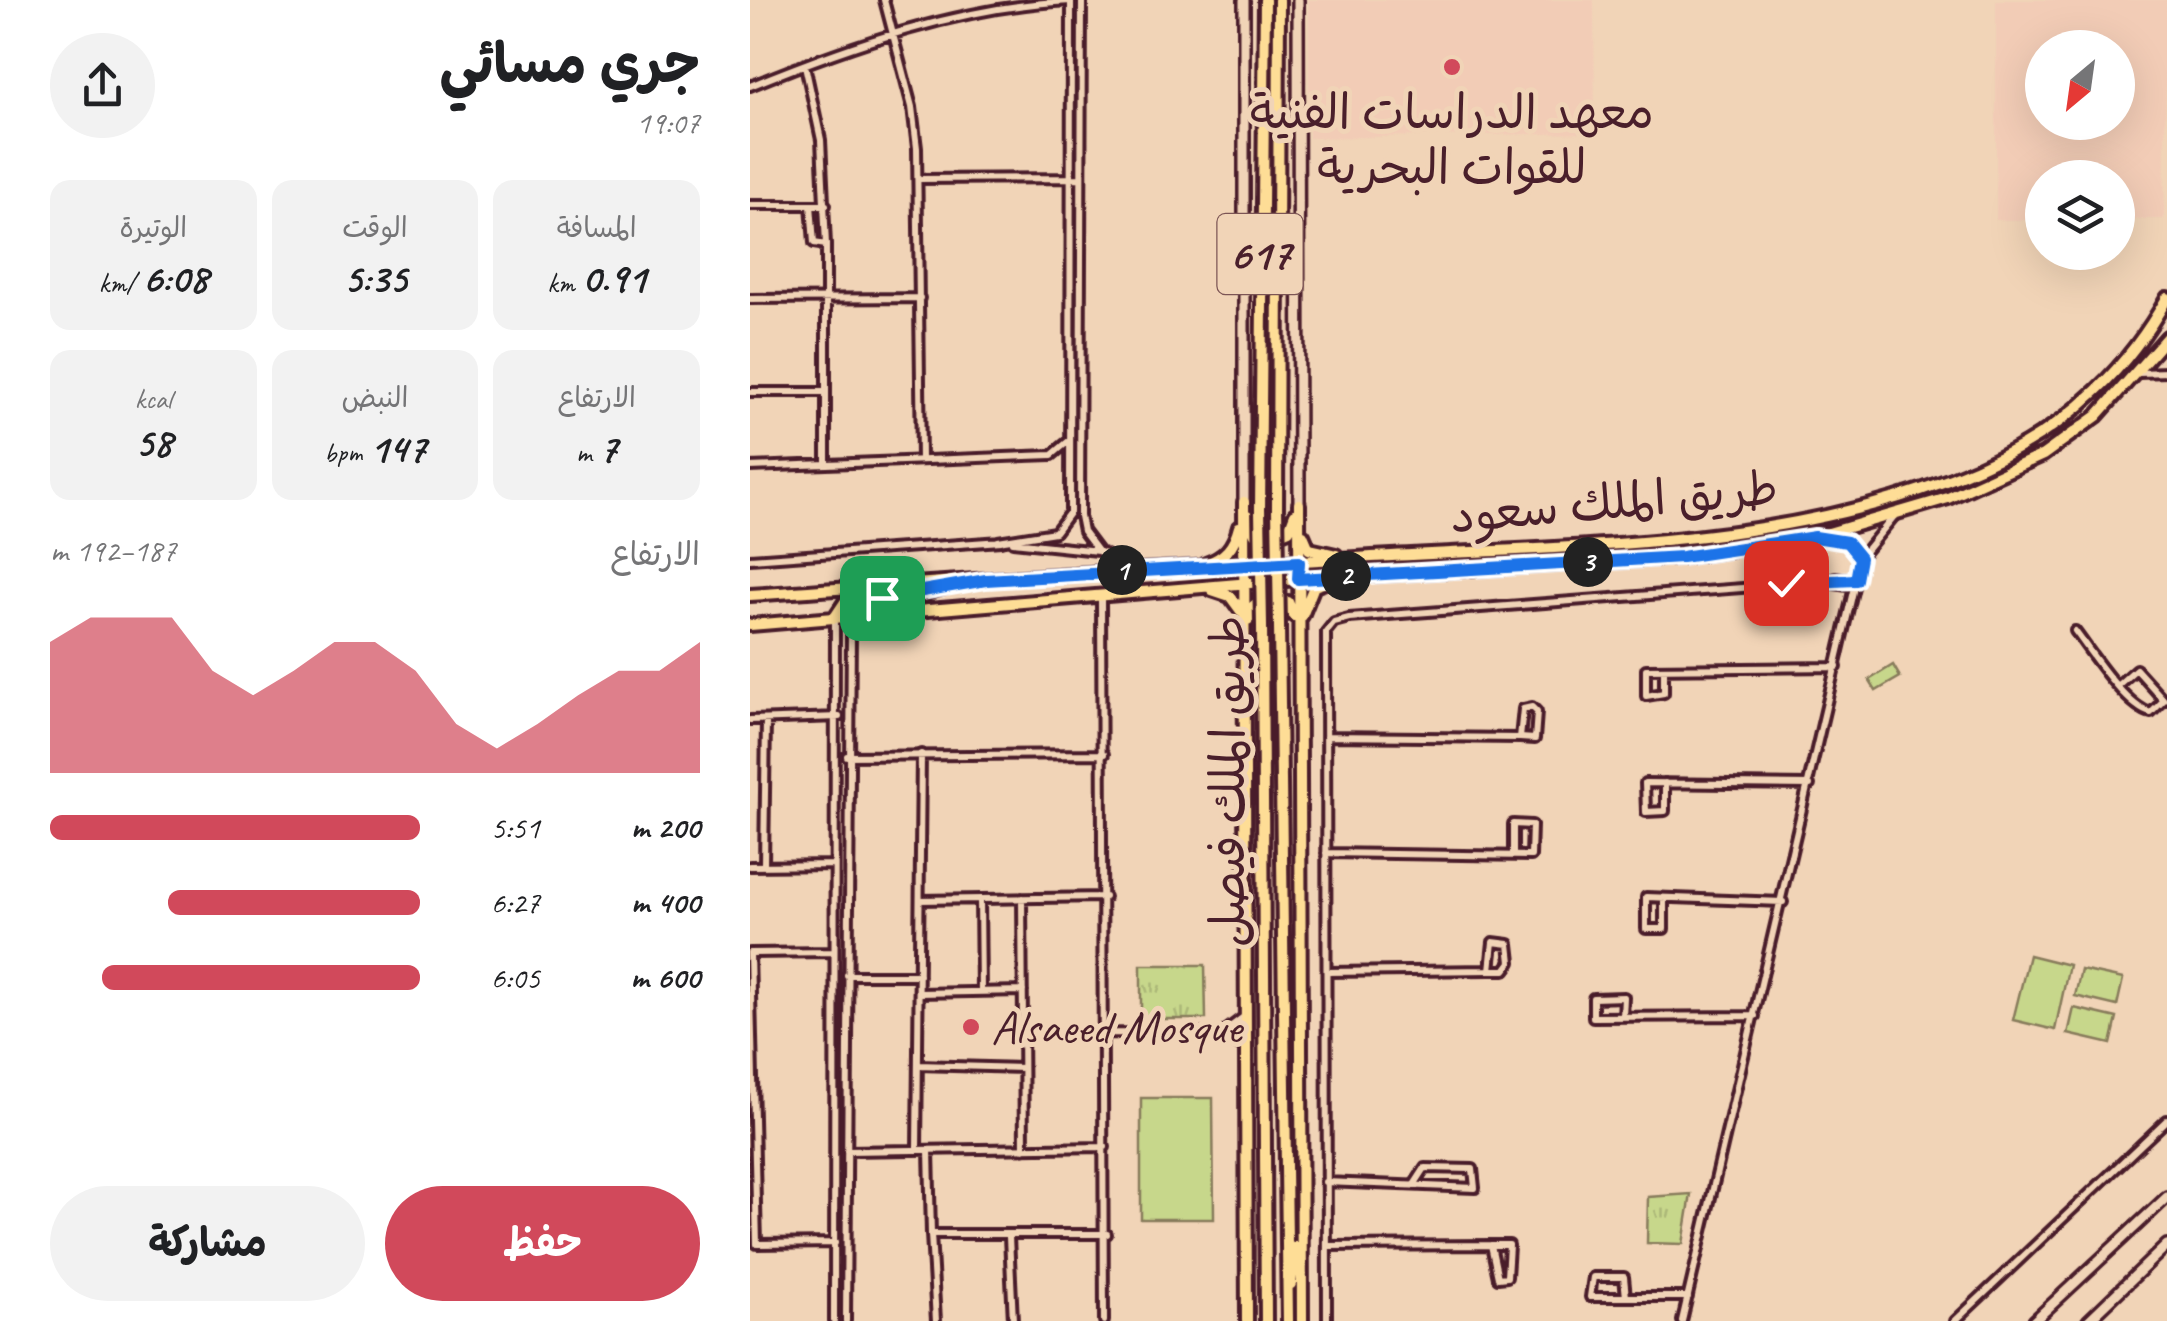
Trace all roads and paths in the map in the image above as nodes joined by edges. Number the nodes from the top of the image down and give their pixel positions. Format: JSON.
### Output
{"nodes":[{"id":1,"x":884,"y":0,"type":"edge"},
{"id":2,"x":1071,"y":0,"type":"edge"},
{"id":3,"x":1082,"y":0,"type":"edge"},
{"id":4,"x":1244,"y":0,"type":"edge"},
{"id":5,"x":1265,"y":0,"type":"edge"},
{"id":6,"x":1279,"y":0,"type":"edge"},
{"id":7,"x":1298,"y":0,"type":"edge"},
{"id":8,"x":895,"y":36,"type":"junction"},
{"id":9,"x":805,"y":66,"type":"junction"},
{"id":10,"x":750,"y":86,"type":"edge"},
{"id":11,"x":1071,"y":178,"type":"junction"},
{"id":12,"x":1081,"y":178,"type":"junction"},
{"id":13,"x":919,"y":179,"type":"junction"},
{"id":14,"x":750,"y":205,"type":"edge"},
{"id":15,"x":811,"y":205,"type":"junction"},
{"id":16,"x":826,"y":205,"type":"junction"},
{"id":17,"x":826,"y":245,"type":"junction"},
{"id":18,"x":920,"y":298,"type":"junction"},
{"id":19,"x":2167,"y":298,"type":"edge"},
{"id":20,"x":750,"y":299,"type":"edge"},
{"id":21,"x":829,"y":299,"type":"junction"},
{"id":22,"x":2167,"y":337,"type":"edge"},
{"id":23,"x":2167,"y":372,"type":"edge"},
{"id":24,"x":2140,"y":373,"type":"junction"},
{"id":25,"x":750,"y":392,"type":"edge"},
{"id":26,"x":825,"y":392,"type":"junction"},
{"id":27,"x":1070,"y":439,"type":"junction"},
{"id":28,"x":1052,"y":455,"type":"junction"},
{"id":29,"x":921,"y":460,"type":"junction"},
{"id":30,"x":826,"y":464,"type":"junction"},
{"id":31,"x":750,"y":467,"type":"edge"},
{"id":32,"x":1070,"y":470,"type":"junction"},
{"id":33,"x":1244,"y":502,"type":"junction"},
{"id":34,"x":1299,"y":504,"type":"junction"},
{"id":35,"x":1896,"y":514,"type":"junction"},
{"id":36,"x":1815,"y":537,"type":"junction"},
{"id":37,"x":998,"y":542,"type":"junction"},
{"id":38,"x":1098,"y":551,"type":"junction"},
{"id":39,"x":1362,"y":558,"type":"junction"},
{"id":40,"x":1860,"y":558,"type":"junction"},
{"id":41,"x":750,"y":560,"type":"edge"},
{"id":42,"x":1299,"y":562,"type":"junction"},
{"id":43,"x":1241,"y":565,"type":"junction"},
{"id":44,"x":1197,"y":568,"type":"junction"},
{"id":45,"x":1138,"y":569,"type":"junction"},
{"id":46,"x":1360,"y":575,"type":"junction"},
{"id":47,"x":1298,"y":579,"type":"junction"},
{"id":48,"x":986,"y":580,"type":"junction"},
{"id":49,"x":1242,"y":583,"type":"junction"},
{"id":50,"x":1855,"y":584,"type":"junction"},
{"id":51,"x":1196,"y":587,"type":"junction"},
{"id":52,"x":750,"y":595,"type":"edge"},
{"id":53,"x":1101,"y":598,"type":"junction"},
{"id":54,"x":873,"y":614,"type":"junction"},
{"id":55,"x":1244,"y":614,"type":"junction"},
{"id":56,"x":835,"y":617,"type":"junction"},
{"id":57,"x":750,"y":625,"type":"edge"},
{"id":58,"x":2076,"y":630,"type":"dead end"},
{"id":59,"x":1246,"y":631,"type":"junction"},
{"id":60,"x":1298,"y":636,"type":"junction"},
{"id":61,"x":1836,"y":667,"type":"junction"},
{"id":62,"x":1664,"y":669,"type":"junction"},
{"id":63,"x":2118,"y":685,"type":"junction"},
{"id":64,"x":848,"y":714,"type":"junction"},
{"id":65,"x":837,"y":717,"type":"junction"},
{"id":66,"x":750,"y":720,"type":"edge"},
{"id":67,"x":766,"y":720,"type":"junction"},
{"id":68,"x":1327,"y":736,"type":"junction"},
{"id":69,"x":1520,"y":738,"type":"junction"},
{"id":70,"x":922,"y":754,"type":"junction"},
{"id":71,"x":1104,"y":754,"type":"junction"},
{"id":72,"x":848,"y":756,"type":"junction"},
{"id":73,"x":1665,"y":783,"type":"junction"},
{"id":74,"x":1810,"y":784,"type":"junction"},
{"id":75,"x":1326,"y":853,"type":"junction"},
{"id":76,"x":1512,"y":855,"type":"junction"},
{"id":77,"x":834,"y":865,"type":"junction"},
{"id":78,"x":750,"y":866,"type":"edge"},
{"id":79,"x":764,"y":866,"type":"junction"},
{"id":80,"x":1105,"y":897,"type":"junction"},
{"id":81,"x":1022,"y":898,"type":"junction"},
{"id":82,"x":1664,"y":898,"type":"junction"},
{"id":83,"x":980,"y":899,"type":"junction"},
{"id":84,"x":920,"y":900,"type":"junction"},
{"id":85,"x":1784,"y":902,"type":"junction"},
{"id":86,"x":833,"y":952,"type":"junction"},
{"id":87,"x":750,"y":953,"type":"edge"},
{"id":88,"x":1490,"y":970,"type":"junction"},
{"id":89,"x":1328,"y":972,"type":"junction"},
{"id":90,"x":847,"y":974,"type":"junction"},
{"id":91,"x":919,"y":975,"type":"junction"},
{"id":92,"x":1023,"y":991,"type":"junction"},
{"id":93,"x":982,"y":992,"type":"junction"},
{"id":94,"x":918,"y":993,"type":"junction"},
{"id":95,"x":1245,"y":1016,"type":"junction"},
{"id":96,"x":1755,"y":1016,"type":"junction"},
{"id":97,"x":1623,"y":1017,"type":"junction"},
{"id":98,"x":1105,"y":1033,"type":"junction"},
{"id":99,"x":1220,"y":1034,"type":"junction"},
{"id":100,"x":750,"y":1039,"type":"edge"},
{"id":101,"x":1246,"y":1050,"type":"junction"},
{"id":102,"x":918,"y":1065,"type":"junction"},
{"id":103,"x":1024,"y":1068,"type":"junction"},
{"id":104,"x":2167,"y":1120,"type":"edge"},
{"id":105,"x":1105,"y":1147,"type":"junction"},
{"id":106,"x":1024,"y":1149,"type":"junction"},
{"id":107,"x":847,"y":1150,"type":"junction"},
{"id":108,"x":917,"y":1150,"type":"junction"},
{"id":109,"x":929,"y":1150,"type":"junction"},
{"id":110,"x":752,"y":1160,"type":"edge"},
{"id":111,"x":1300,"y":1177,"type":"junction"},
{"id":112,"x":1325,"y":1182,"type":"junction"},
{"id":113,"x":1414,"y":1186,"type":"junction"},
{"id":114,"x":2167,"y":1197,"type":"edge"},
{"id":115,"x":931,"y":1234,"type":"junction"},
{"id":116,"x":1107,"y":1234,"type":"junction"},
{"id":117,"x":1009,"y":1236,"type":"junction"},
{"id":118,"x":835,"y":1243,"type":"junction"},
{"id":119,"x":754,"y":1245,"type":"edge"},
{"id":120,"x":1491,"y":1245,"type":"junction"},
{"id":121,"x":2167,"y":1245,"type":"edge"},
{"id":122,"x":1326,"y":1246,"type":"junction"},
{"id":123,"x":1626,"y":1297,"type":"junction"},
{"id":124,"x":1688,"y":1297,"type":"junction"},
{"id":125,"x":1288,"y":1316,"type":"edge"},
{"id":126,"x":1266,"y":1320,"type":"edge"},
{"id":127,"x":834,"y":1321,"type":"edge"},
{"id":128,"x":846,"y":1321,"type":"edge"},
{"id":129,"x":936,"y":1321,"type":"edge"},
{"id":130,"x":1013,"y":1321,"type":"edge"},
{"id":131,"x":1104,"y":1321,"type":"edge"},
{"id":132,"x":1247,"y":1321,"type":"edge"},
{"id":133,"x":1302,"y":1321,"type":"edge"},
{"id":134,"x":1327,"y":1321,"type":"edge"},
{"id":135,"x":1682,"y":1321,"type":"edge"},
{"id":136,"x":1955,"y":1321,"type":"edge"},
{"id":137,"x":2034,"y":1321,"type":"edge"},
{"id":138,"x":2088,"y":1321,"type":"edge"}],
"edges":[{"from":1,"to":8,"type":"street"},
{"from":2,"to":3,"type":"street"},
{"from":2,"to":8,"type":"street"},
{"from":2,"to":11,"type":"street"},
{"from":3,"to":12,"type":"street"},
{"from":4,"to":33,"type":"main road"},
{"from":5,"to":126,"type":"main road","name":"طريق الملك فيصل","number":"617","bridge":true},
{"from":6,"to":125,"type":"main road","name":"طريق الملك فيصل","number":"617","bridge":true},
{"from":7,"to":34,"type":"main road"},
{"from":8,"to":9,"type":"street"},
{"from":8,"to":13,"type":"street"},
{"from":9,"to":10,"type":"street"},
{"from":9,"to":16,"type":"street"},
{"from":11,"to":12,"type":"street"},
{"from":11,"to":13,"type":"street"},
{"from":11,"to":27,"type":"street"},
{"from":12,"to":38,"type":"street"},
{"from":13,"to":18,"type":"street"},
{"from":14,"to":15,"type":"street"},
{"from":15,"to":16,"type":"street"},
{"from":15,"to":17,"type":"street"},
{"from":16,"to":17,"type":"street"},
{"from":17,"to":21,"type":"street"},
{"from":18,"to":21,"type":"street"},
{"from":18,"to":29,"type":"street"},
{"from":19,"to":39,"type":"main road","name":"طريق الملك سعود"},
{"from":20,"to":21,"type":"street"},
{"from":21,"to":26,"type":"street"},
{"from":22,"to":24,"type":"main road","name":"طريق الملك سعود"},
{"from":23,"to":24,"type":"street"},
{"from":24,"to":35,"type":"main road","name":"طريق الملك سعود"},
{"from":25,"to":26,"type":"street"},
{"from":26,"to":30,"type":"street"},
{"from":27,"to":28,"type":"street"},
{"from":27,"to":32,"type":"street"},
{"from":28,"to":29,"type":"street"},
{"from":28,"to":32,"type":"street"},
{"from":29,"to":30,"type":"street"},
{"from":30,"to":31,"type":"street"},
{"from":32,"to":37,"type":"street"},
{"from":33,"to":34,"type":"main road"},
{"from":33,"to":43,"type":"main road"},
{"from":33,"to":44,"type":"main road"},
{"from":34,"to":39,"type":"main road"},
{"from":34,"to":42,"type":"main road"},
{"from":35,"to":36,"type":"main road","name":"طريق الملك سعود"},
{"from":35,"to":40,"type":"street"},
{"from":36,"to":40,"type":"street"},
{"from":36,"to":46,"type":"main road","name":"طريق الملك سعود"},
{"from":37,"to":38,"type":"street"},
{"from":37,"to":41,"type":"street"},
{"from":38,"to":45,"type":"street"},
{"from":39,"to":42,"type":"main road","name":"طريق الملك سعود"},
{"from":40,"to":50,"type":"street"},
{"from":42,"to":43,"type":"main road","name":"طريق الملك سعود"},
{"from":42,"to":47,"type":"main road"},
{"from":43,"to":44,"type":"main road","name":"طريق الملك سعود"},
{"from":43,"to":49,"type":"main road"},
{"from":44,"to":45,"type":"main road","name":"طريق الملك سعود"},
{"from":45,"to":48,"type":"main road","name":"طريق الملك سعود"},
{"from":46,"to":47,"type":"main road","name":"طريق الملك سعود"},
{"from":46,"to":60,"type":"main road"},
{"from":47,"to":49,"type":"main road","name":"طريق الملك سعود"},
{"from":47,"to":60,"type":"main road"},
{"from":48,"to":52,"type":"main road","name":"طريق الملك سعود"},
{"from":48,"to":56,"type":"main road"},
{"from":49,"to":51,"type":"main road","name":"طريق الملك سعود"},
{"from":49,"to":55,"type":"main road"},
{"from":50,"to":61,"type":"street"},
{"from":50,"to":68,"type":"street"},
{"from":51,"to":53,"type":"main road","name":"طريق الملك سعود"},
{"from":51,"to":55,"type":"main road"},
{"from":53,"to":54,"type":"main road","name":"طريق الملك سعود"},
{"from":53,"to":71,"type":"street"},
{"from":54,"to":56,"type":"main road","name":"طريق الملك سعود"},
{"from":54,"to":64,"type":"street"},
{"from":55,"to":59,"type":"main road"},
{"from":56,"to":57,"type":"main road","name":"طريق الملك سعود"},
{"from":56,"to":65,"type":"street"},
{"from":58,"to":63,"type":"street"},
{"from":59,"to":60,"type":"main road"},
{"from":59,"to":95,"type":"main road"},
{"from":60,"to":111,"type":"main road"},
{"from":61,"to":62,"type":"street"},
{"from":61,"to":74,"type":"street"},
{"from":62,"to":62,"type":"street"},
{"from":63,"to":63,"type":"street"},
{"from":64,"to":65,"type":"street"},
{"from":64,"to":72,"type":"street"},
{"from":65,"to":67,"type":"street"},
{"from":65,"to":77,"type":"street"},
{"from":66,"to":67,"type":"street"},
{"from":67,"to":79,"type":"street"},
{"from":68,"to":69,"type":"street"},
{"from":68,"to":75,"type":"street"},
{"from":69,"to":69,"type":"street"},
{"from":70,"to":71,"type":"street"},
{"from":70,"to":72,"type":"street"},
{"from":70,"to":84,"type":"street"},
{"from":71,"to":80,"type":"street"},
{"from":72,"to":90,"type":"street"},
{"from":73,"to":73,"type":"street"},
{"from":73,"to":74,"type":"street"},
{"from":74,"to":85,"type":"street"},
{"from":75,"to":76,"type":"street"},
{"from":75,"to":89,"type":"street"},
{"from":76,"to":76,"type":"street"},
{"from":77,"to":79,"type":"street"},
{"from":77,"to":86,"type":"street"},
{"from":78,"to":79,"type":"street"},
{"from":80,"to":81,"type":"street"},
{"from":80,"to":98,"type":"street"},
{"from":81,"to":83,"type":"street"},
{"from":81,"to":92,"type":"street"},
{"from":82,"to":82,"type":"street"},
{"from":82,"to":85,"type":"street"},
{"from":83,"to":84,"type":"street"},
{"from":83,"to":93,"type":"street"},
{"from":84,"to":91,"type":"street"},
{"from":85,"to":96,"type":"street"},
{"from":86,"to":87,"type":"street"},
{"from":86,"to":118,"type":"street"},
{"from":87,"to":100,"type":"street"},
{"from":88,"to":88,"type":"street"},
{"from":88,"to":89,"type":"street"},
{"from":89,"to":112,"type":"street"},
{"from":90,"to":91,"type":"street"},
{"from":90,"to":107,"type":"street"},
{"from":91,"to":94,"type":"street"},
{"from":92,"to":93,"type":"street"},
{"from":92,"to":103,"type":"street"},
{"from":93,"to":94,"type":"street"},
{"from":94,"to":102,"type":"street"},
{"from":95,"to":99,"type":"street"},
{"from":95,"to":101,"type":"main road"},
{"from":96,"to":97,"type":"street"},
{"from":96,"to":124,"type":"street"},
{"from":97,"to":97,"type":"street"},
{"from":98,"to":99,"type":"street"},
{"from":98,"to":105,"type":"street"},
{"from":99,"to":101,"type":"street"},
{"from":100,"to":110,"type":"street"},
{"from":101,"to":132,"type":"main road"},
{"from":102,"to":103,"type":"street"},
{"from":102,"to":108,"type":"street"},
{"from":103,"to":106,"type":"street"},
{"from":104,"to":136,"type":"street"},
{"from":105,"to":106,"type":"street"},
{"from":105,"to":116,"type":"street"},
{"from":106,"to":109,"type":"street"},
{"from":107,"to":108,"type":"street"},
{"from":107,"to":128,"type":"street"},
{"from":108,"to":109,"type":"street"},
{"from":109,"to":115,"type":"street"},
{"from":110,"to":119,"type":"street"},
{"from":111,"to":125,"type":"main road"},
{"from":111,"to":133,"type":"main road"},
{"from":112,"to":113,"type":"street"},
{"from":112,"to":122,"type":"street"},
{"from":113,"to":113,"type":"street"},
{"from":114,"to":137,"type":"main road"},
{"from":115,"to":117,"type":"street"},
{"from":115,"to":129,"type":"street"},
{"from":116,"to":117,"type":"street"},
{"from":116,"to":131,"type":"street"},
{"from":117,"to":130,"type":"street"},
{"from":118,"to":119,"type":"street"},
{"from":118,"to":127,"type":"street"},
{"from":120,"to":120,"type":"street"},
{"from":120,"to":122,"type":"street"},
{"from":121,"to":138,"type":"main road"},
{"from":122,"to":134,"type":"street"},
{"from":123,"to":123,"type":"street"},
{"from":123,"to":124,"type":"street"},
{"from":124,"to":135,"type":"street"}]}
